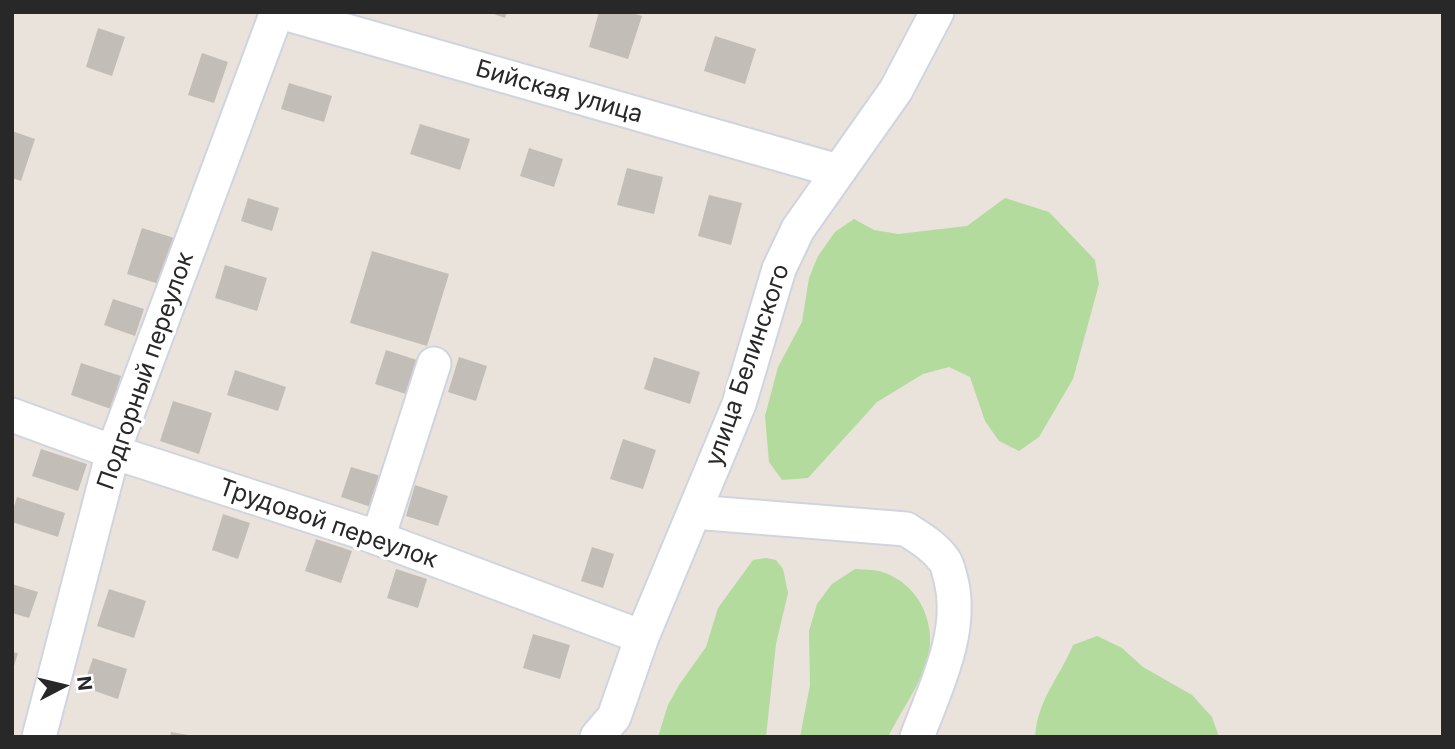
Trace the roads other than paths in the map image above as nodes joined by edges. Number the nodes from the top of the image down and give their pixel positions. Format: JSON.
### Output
{"nodes":[{"id":1,"x":279,"y":12,"type":"edge"},
{"id":2,"x":937,"y":12,"type":"edge"},
{"id":3,"x":838,"y":171,"type":"junction"},
{"id":4,"x":434,"y":364,"type":"dead end"},
{"id":5,"x":12,"y":415,"type":"edge"},
{"id":6,"x":113,"y":452,"type":"junction"},
{"id":7,"x":694,"y":512,"type":"junction"},
{"id":8,"x":378,"y":538,"type":"junction"},
{"id":9,"x":642,"y":637,"type":"junction"},
{"id":10,"x":39,"y":737,"type":"edge"},
{"id":11,"x":597,"y":737,"type":"edge"},
{"id":12,"x":917,"y":737,"type":"edge"}],
"edges":[{"from":1,"to":3,"type":"street","name":"Бийская улица"},
{"from":1,"to":6,"type":"street","name":"Подгорный переулок"},
{"from":2,"to":3,"type":"street","name":"улица Белинского"},
{"from":3,"to":7,"type":"street","name":"улица Белинского"},
{"from":4,"to":8,"type":"street"},
{"from":5,"to":6,"type":"street","name":"Трудовой переулок"},
{"from":6,"to":8,"type":"street","name":"Трудовой переулок"},
{"from":6,"to":10,"type":"street","name":"Подгорный переулок"},
{"from":7,"to":9,"type":"street","name":"улица Белинского"},
{"from":7,"to":12,"type":"street"},
{"from":8,"to":9,"type":"street","name":"Трудовой переулок"},
{"from":9,"to":11,"type":"street","name":"улица Белинского"}]}
